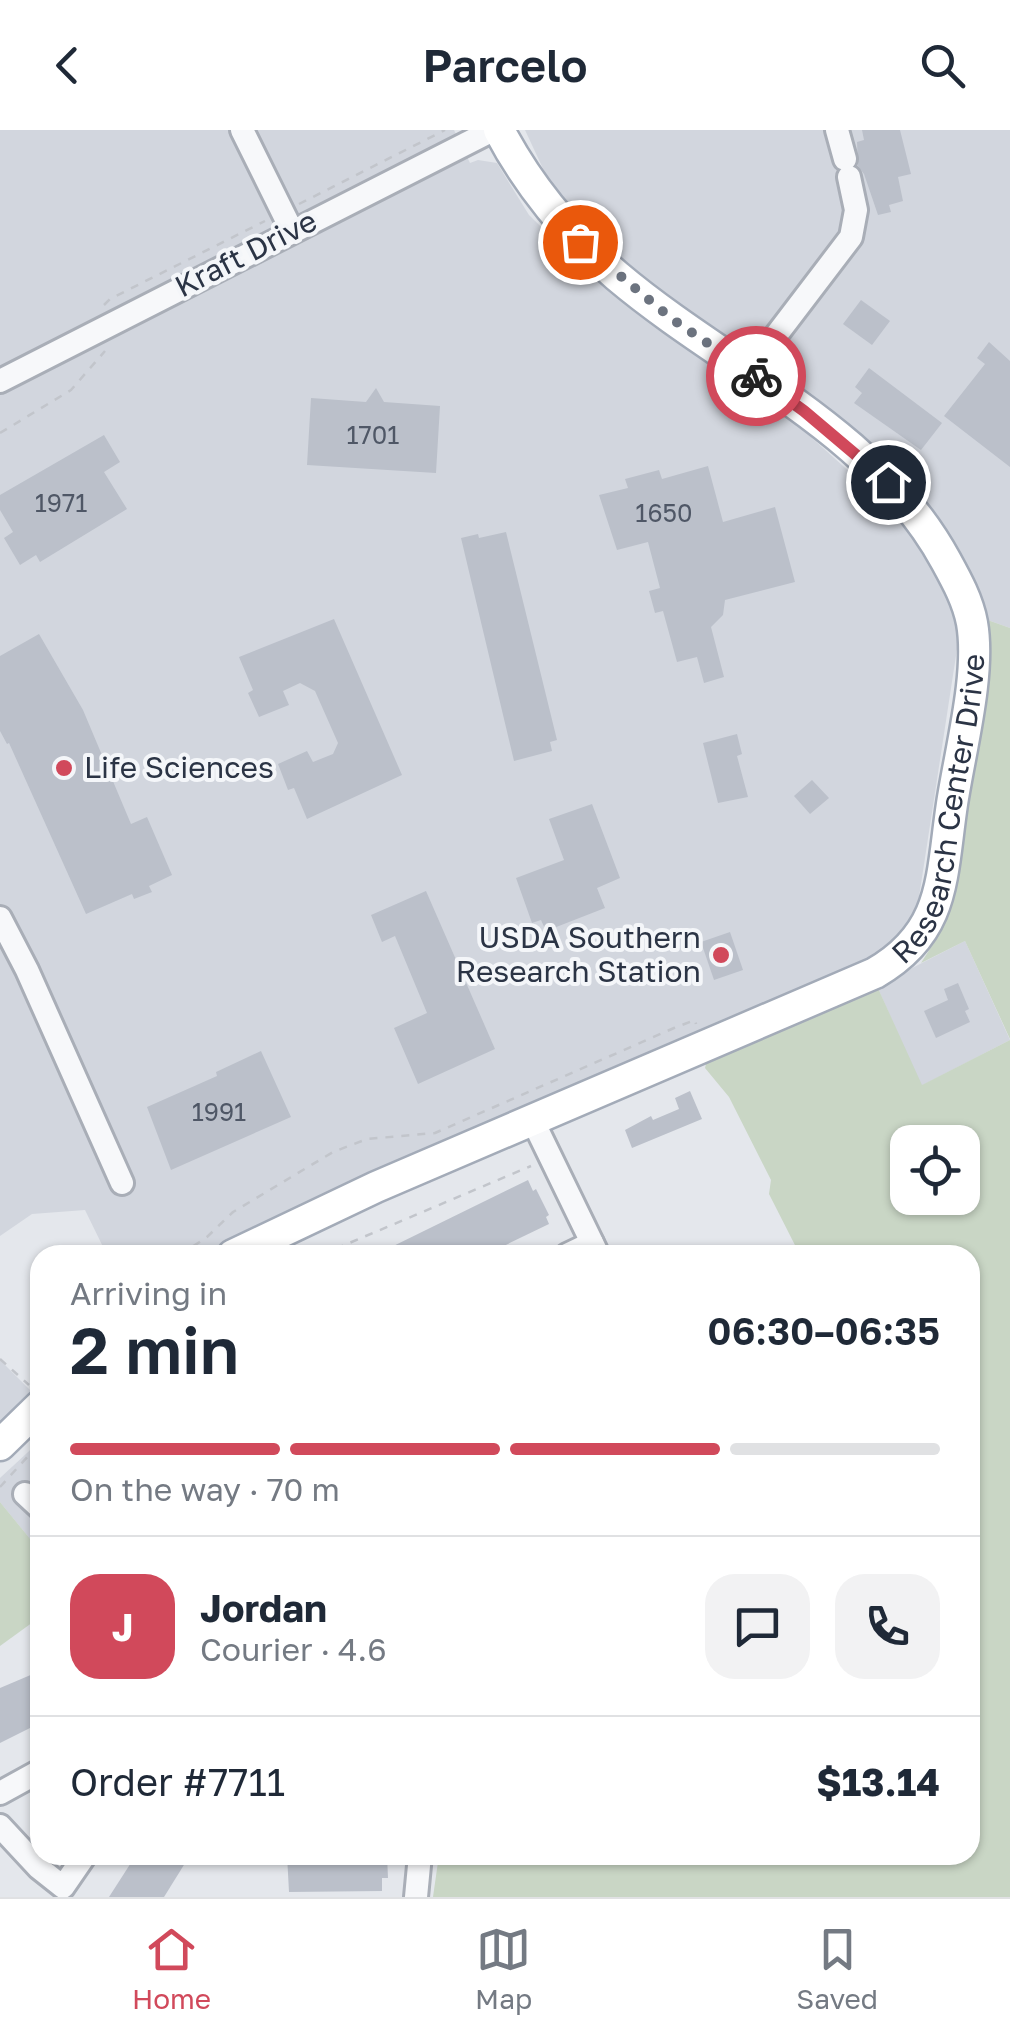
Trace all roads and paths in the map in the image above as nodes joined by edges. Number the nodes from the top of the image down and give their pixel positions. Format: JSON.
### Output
{"nodes":[{"id":1,"x":242,"y":130,"type":"edge"},
{"id":2,"x":496,"y":130,"type":"edge"},
{"id":3,"x":837,"y":130,"type":"edge"},
{"id":4,"x":292,"y":231,"type":"junction"},
{"id":5,"x":749,"y":371,"type":"junction"},
{"id":6,"x":0,"y":381,"type":"edge"},
{"id":7,"x":0,"y":918,"type":"edge"},
{"id":8,"x":694,"y":1020,"type":"dead end"},
{"id":9,"x":532,"y":1119,"type":"junction"},
{"id":10,"x":542,"y":1162,"type":"dead end"},
{"id":11,"x":122,"y":1183,"type":"dead end"},
{"id":12,"x":195,"y":1245,"type":"edge"},
{"id":13,"x":253,"y":1245,"type":"edge"},
{"id":14,"x":345,"y":1245,"type":"edge"},
{"id":15,"x":593,"y":1245,"type":"edge"},
{"id":16,"x":0,"y":1359,"type":"edge"},
{"id":17,"x":30,"y":1391,"type":"edge"},
{"id":18,"x":30,"y":1407,"type":"edge"},
{"id":19,"x":0,"y":1445,"type":"edge"},
{"id":20,"x":30,"y":1454,"type":"edge"},
{"id":21,"x":0,"y":1488,"type":"edge"},
{"id":22,"x":30,"y":1776,"type":"edge"},
{"id":23,"x":0,"y":1793,"type":"edge"},
{"id":24,"x":0,"y":1826,"type":"edge"},
{"id":25,"x":30,"y":1858,"type":"edge"},
{"id":26,"x":36,"y":1865,"type":"edge"},
{"id":27,"x":78,"y":1865,"type":"edge"},
{"id":28,"x":419,"y":1865,"type":"edge"},
{"id":29,"x":416,"y":1897,"type":"edge"}],
"edges":[{"from":1,"to":4,"type":"street"},
{"from":2,"to":4,"type":"street","name":"Kraft Drive"},
{"from":2,"to":5,"type":"main road","name":"Research Center Drive"},
{"from":3,"to":5,"type":"street"},
{"from":4,"to":6,"type":"street","name":"Kraft Drive"},
{"from":5,"to":9,"type":"main road","name":"Research Center Drive"},
{"from":7,"to":11,"type":"street"},
{"from":8,"to":12,"type":"path"},
{"from":9,"to":13,"type":"main road","name":"Research Center Drive"},
{"from":9,"to":15,"type":"street"},
{"from":10,"to":14,"type":"path"},
{"from":16,"to":17,"type":"path"},
{"from":18,"to":19,"type":"main road"},
{"from":20,"to":21,"type":"path"},
{"from":22,"to":23,"type":"street"},
{"from":24,"to":25,"type":"street"},
{"from":26,"to":27,"type":"street"},
{"from":28,"to":29,"type":"street"}]}
